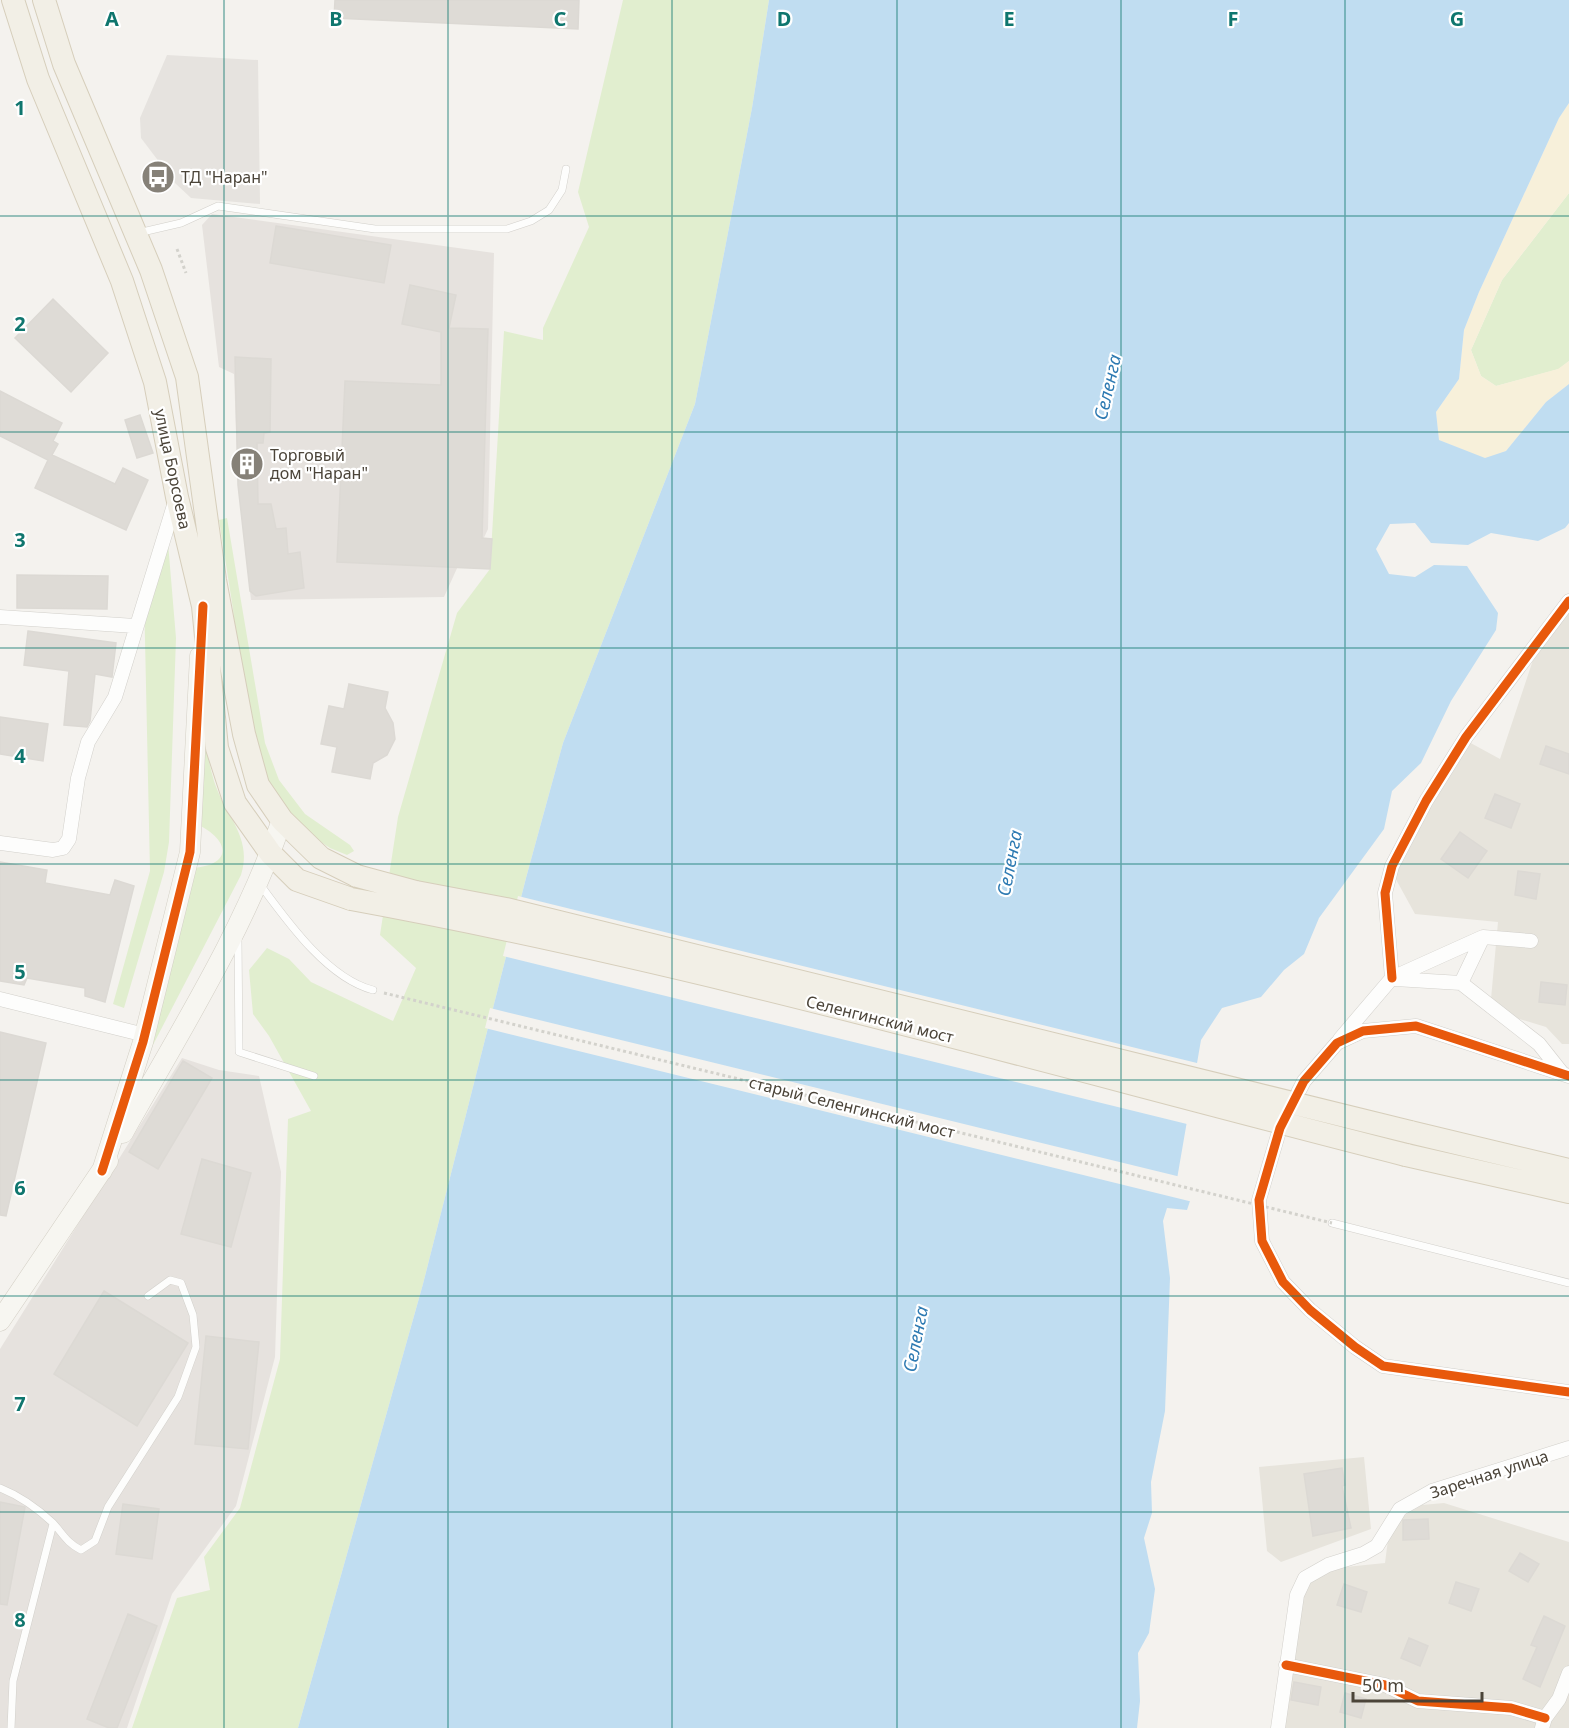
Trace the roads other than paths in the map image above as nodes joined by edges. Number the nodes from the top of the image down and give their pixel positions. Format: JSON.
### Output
{"nodes":[{"id":1,"x":13,"y":0,"type":"edge"},
{"id":2,"x":44,"y":0,"type":"edge"},
{"id":3,"x":566,"y":169,"type":"dead end"},
{"id":4,"x":135,"y":233,"type":"junction"},
{"id":5,"x":177,"y":497,"type":"junction"},
{"id":6,"x":1569,"y":601,"type":"edge"},
{"id":7,"x":203,"y":606,"type":"junction"},
{"id":8,"x":0,"y":617,"type":"edge"},
{"id":9,"x":135,"y":626,"type":"junction"},
{"id":10,"x":282,"y":820,"type":"junction"},
{"id":11,"x":0,"y":843,"type":"edge"},
{"id":12,"x":271,"y":854,"type":"junction"},
{"id":13,"x":357,"y":876,"type":"joint"},
{"id":14,"x":297,"y":880,"type":"junction"},
{"id":15,"x":259,"y":882,"type":"junction"},
{"id":16,"x":351,"y":898,"type":"joint"},
{"id":17,"x":238,"y":926,"type":"junction"},
{"id":18,"x":1483,"y":937,"type":"junction"},
{"id":19,"x":1531,"y":941,"type":"dead end"},
{"id":20,"x":1392,"y":978,"type":"junction"},
{"id":21,"x":1461,"y":983,"type":"junction"},
{"id":22,"x":373,"y":990,"type":"road end"},
{"id":23,"x":0,"y":999,"type":"edge"},
{"id":24,"x":145,"y":1035,"type":"junction"},
{"id":25,"x":1337,"y":1043,"type":"junction"},
{"id":26,"x":1565,"y":1074,"type":"edge"},
{"id":27,"x":314,"y":1076,"type":"dead end"},
{"id":28,"x":1569,"y":1170,"type":"edge"},
{"id":29,"x":102,"y":1171,"type":"junction"},
{"id":30,"x":1569,"y":1192,"type":"edge"},
{"id":31,"x":1332,"y":1223,"type":"road end"},
{"id":32,"x":1569,"y":1283,"type":"edge"},
{"id":33,"x":148,"y":1296,"type":"dead end"},
{"id":34,"x":0,"y":1321,"type":"edge"},
{"id":35,"x":1569,"y":1392,"type":"edge"},
{"id":36,"x":1569,"y":1448,"type":"edge"},
{"id":37,"x":0,"y":1488,"type":"edge"},
{"id":38,"x":53,"y":1524,"type":"junction"},
{"id":39,"x":1286,"y":1665,"type":"junction"},
{"id":40,"x":1569,"y":1673,"type":"edge"},
{"id":41,"x":1543,"y":1723,"type":"edge"},
{"id":42,"x":11,"y":1728,"type":"edge"},
{"id":43,"x":1278,"y":1728,"type":"edge"}],
"edges":[{"from":1,"to":5,"type":"main road","name":"улица Борсоева"},
{"from":2,"to":4,"type":"main road","name":"улица Борсоева"},
{"from":3,"to":4,"type":"lane"},
{"from":4,"to":10,"type":"main road","name":"улица Борсоева"},
{"from":5,"to":7,"type":"main road","name":"улица Борсоева"},
{"from":5,"to":9,"type":"street"},
{"from":6,"to":20,"type":"street"},
{"from":7,"to":12,"type":"main road","name":"улица Борсоева"},
{"from":7,"to":24,"type":"street"},
{"from":8,"to":9,"type":"street"},
{"from":9,"to":11,"type":"street"},
{"from":10,"to":12,"type":"street"},
{"from":10,"to":13,"type":"main road","name":"улица Борсоева"},
{"from":12,"to":14,"type":"main road","name":"улица Борсоева"},
{"from":12,"to":15,"type":"street"},
{"from":13,"to":28,"type":"main road","name":"Селенгинский мост","bridge":true},
{"from":14,"to":15,"type":"street"},
{"from":14,"to":16,"type":"main road","name":"улица Борсоева"},
{"from":15,"to":17,"type":"street"},
{"from":15,"to":22,"type":"lane"},
{"from":16,"to":30,"type":"main road","name":"Селенгинский мост","bridge":true},
{"from":17,"to":27,"type":"lane"},
{"from":17,"to":29,"type":"street"},
{"from":18,"to":19,"type":"street"},
{"from":18,"to":20,"type":"street"},
{"from":18,"to":21,"type":"street"},
{"from":20,"to":21,"type":"street"},
{"from":20,"to":25,"type":"street"},
{"from":21,"to":26,"type":"street"},
{"from":23,"to":24,"type":"street"},
{"from":24,"to":29,"type":"street"},
{"from":25,"to":26,"type":"street"},
{"from":25,"to":35,"type":"street"},
{"from":29,"to":34,"type":"street"},
{"from":31,"to":32,"type":"lane"},
{"from":33,"to":38,"type":"lane"},
{"from":36,"to":39,"type":"street","name":"Заречная улица"},
{"from":37,"to":38,"type":"lane"},
{"from":38,"to":42,"type":"lane"},
{"from":39,"to":41,"type":"street"},
{"from":39,"to":43,"type":"street","name":"Заречная улица"},
{"from":40,"to":41,"type":"street"}]}
